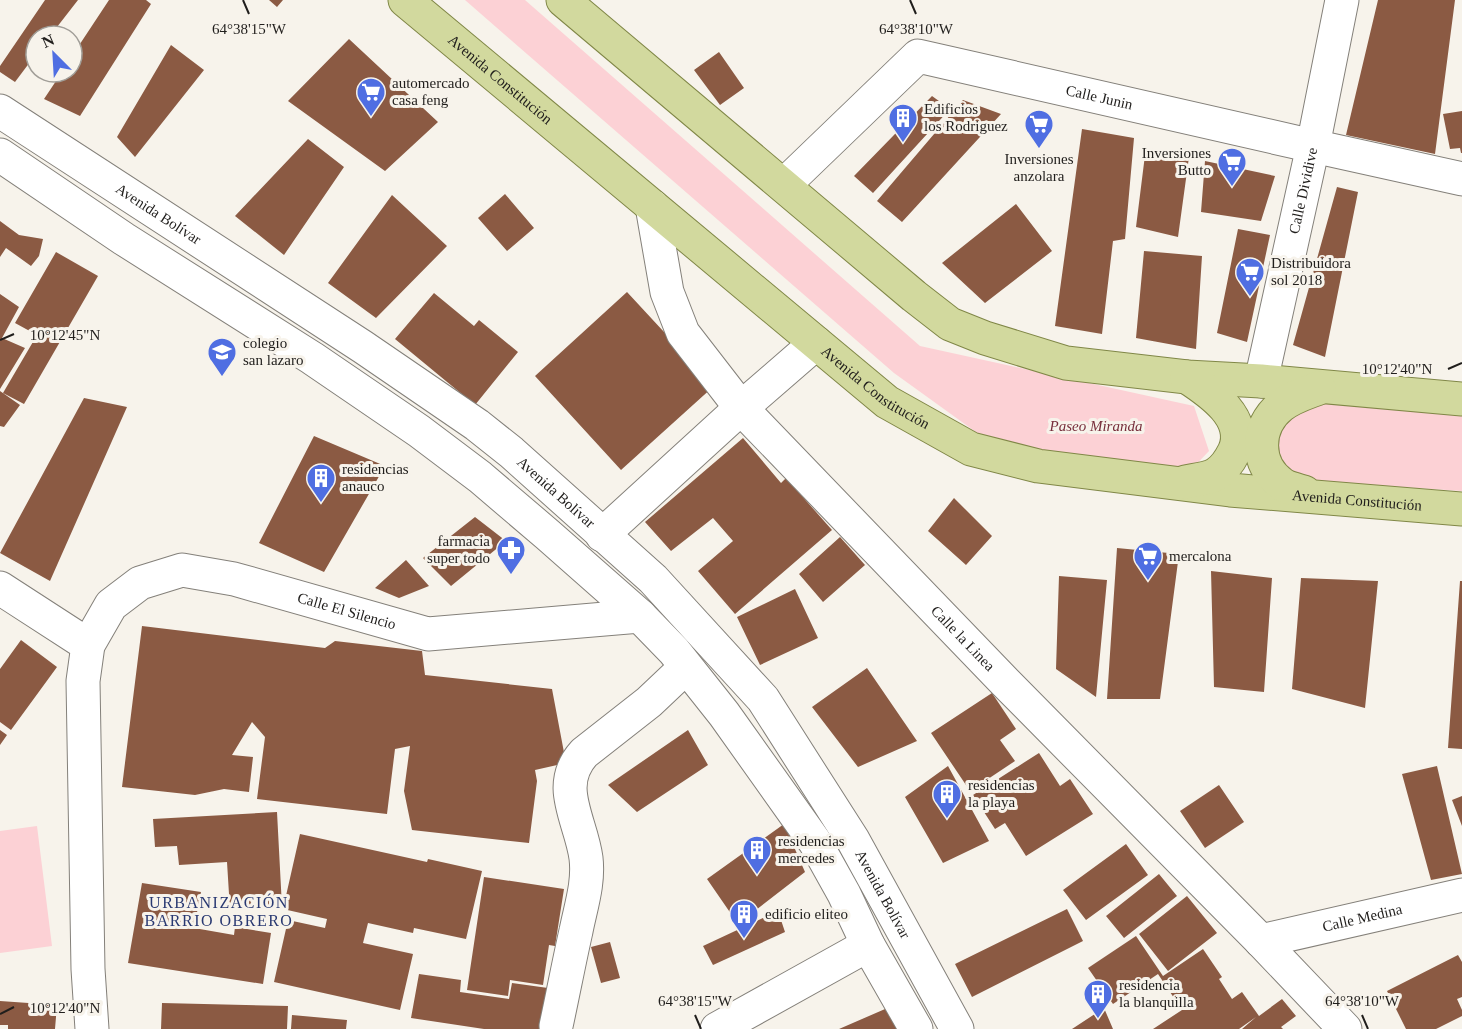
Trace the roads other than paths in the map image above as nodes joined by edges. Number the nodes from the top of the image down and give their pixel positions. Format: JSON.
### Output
{"nodes":[{"id":1,"x":405,"y":0,"type":"edge"},
{"id":2,"x":563,"y":0,"type":"edge"},
{"id":3,"x":1342,"y":0,"type":"edge"},
{"id":4,"x":0,"y":111,"type":"edge"},
{"id":5,"x":1313,"y":147,"type":"junction"},
{"id":6,"x":0,"y":155,"type":"edge"},
{"id":7,"x":1462,"y":179,"type":"edge"},
{"id":8,"x":784,"y":185,"type":"junction"},
{"id":9,"x":652,"y":206,"type":"junction"},
{"id":10,"x":816,"y":343,"type":"junction"},
{"id":11,"x":1187,"y":377,"type":"junction"},
{"id":12,"x":1261,"y":381,"type":"junction"},
{"id":13,"x":1319,"y":388,"type":"junction"},
{"id":14,"x":1462,"y":399,"type":"edge"},
{"id":15,"x":741,"y":408,"type":"junction"},
{"id":16,"x":1178,"y":484,"type":"junction"},
{"id":17,"x":1314,"y":496,"type":"junction"},
{"id":18,"x":1462,"y":509,"type":"edge"},
{"id":19,"x":602,"y":535,"type":"junction"},
{"id":20,"x":0,"y":588,"type":"edge"},
{"id":21,"x":640,"y":616,"type":"junction"},
{"id":22,"x":88,"y":645,"type":"junction"},
{"id":23,"x":686,"y":667,"type":"junction"},
{"id":24,"x":1462,"y":894,"type":"edge"},
{"id":25,"x":1262,"y":941,"type":"junction"},
{"id":26,"x":868,"y":945,"type":"junction"},
{"id":27,"x":556,"y":1026,"type":"dead end"},
{"id":28,"x":92,"y":1029,"type":"edge"},
{"id":29,"x":717,"y":1029,"type":"edge"},
{"id":30,"x":916,"y":1029,"type":"edge"},
{"id":31,"x":957,"y":1029,"type":"edge"},
{"id":32,"x":1345,"y":1029,"type":"edge"}],
"edges":[{"from":1,"to":9,"type":"main road","name":"Avenida Constitución"},
{"from":2,"to":8,"type":"main road"},
{"from":3,"to":5,"type":"street","name":"Calle Dividive"},
{"from":4,"to":19,"type":"street","name":"Avenida Bolívar"},
{"from":5,"to":7,"type":"street","name":"Calle Junin"},
{"from":5,"to":8,"type":"street","name":"Calle Junin"},
{"from":5,"to":12,"type":"street","name":"Calle Dividive"},
{"from":6,"to":21,"type":"street"},
{"from":8,"to":11,"type":"main road"},
{"from":9,"to":10,"type":"main road","name":"Avenida Constitución"},
{"from":9,"to":15,"type":"street","name":"Calle la Linea"},
{"from":10,"to":15,"type":"street"},
{"from":10,"to":16,"type":"main road","name":"Avenida Constitución"},
{"from":11,"to":12,"type":"main road"},
{"from":11,"to":16,"type":"main road"},
{"from":12,"to":13,"type":"main road"},
{"from":13,"to":14,"type":"main road"},
{"from":13,"to":17,"type":"main road"},
{"from":15,"to":19,"type":"street"},
{"from":15,"to":25,"type":"street","name":"Calle la Linea"},
{"from":16,"to":17,"type":"main road","name":"Avenida Constitución"},
{"from":17,"to":18,"type":"main road","name":"Avenida Constitución"},
{"from":19,"to":31,"type":"street","name":"Avenida Bolívar"},
{"from":20,"to":22,"type":"street"},
{"from":21,"to":22,"type":"street","name":"Calle El Silencio"},
{"from":21,"to":23,"type":"street"},
{"from":22,"to":28,"type":"street","name":"Calle El Silencio"},
{"from":23,"to":26,"type":"street"},
{"from":23,"to":27,"type":"street"},
{"from":24,"to":25,"type":"street","name":"Calle Medina"},
{"from":25,"to":32,"type":"street","name":"Calle la Linea"},
{"from":26,"to":29,"type":"street"},
{"from":26,"to":30,"type":"street"}]}
